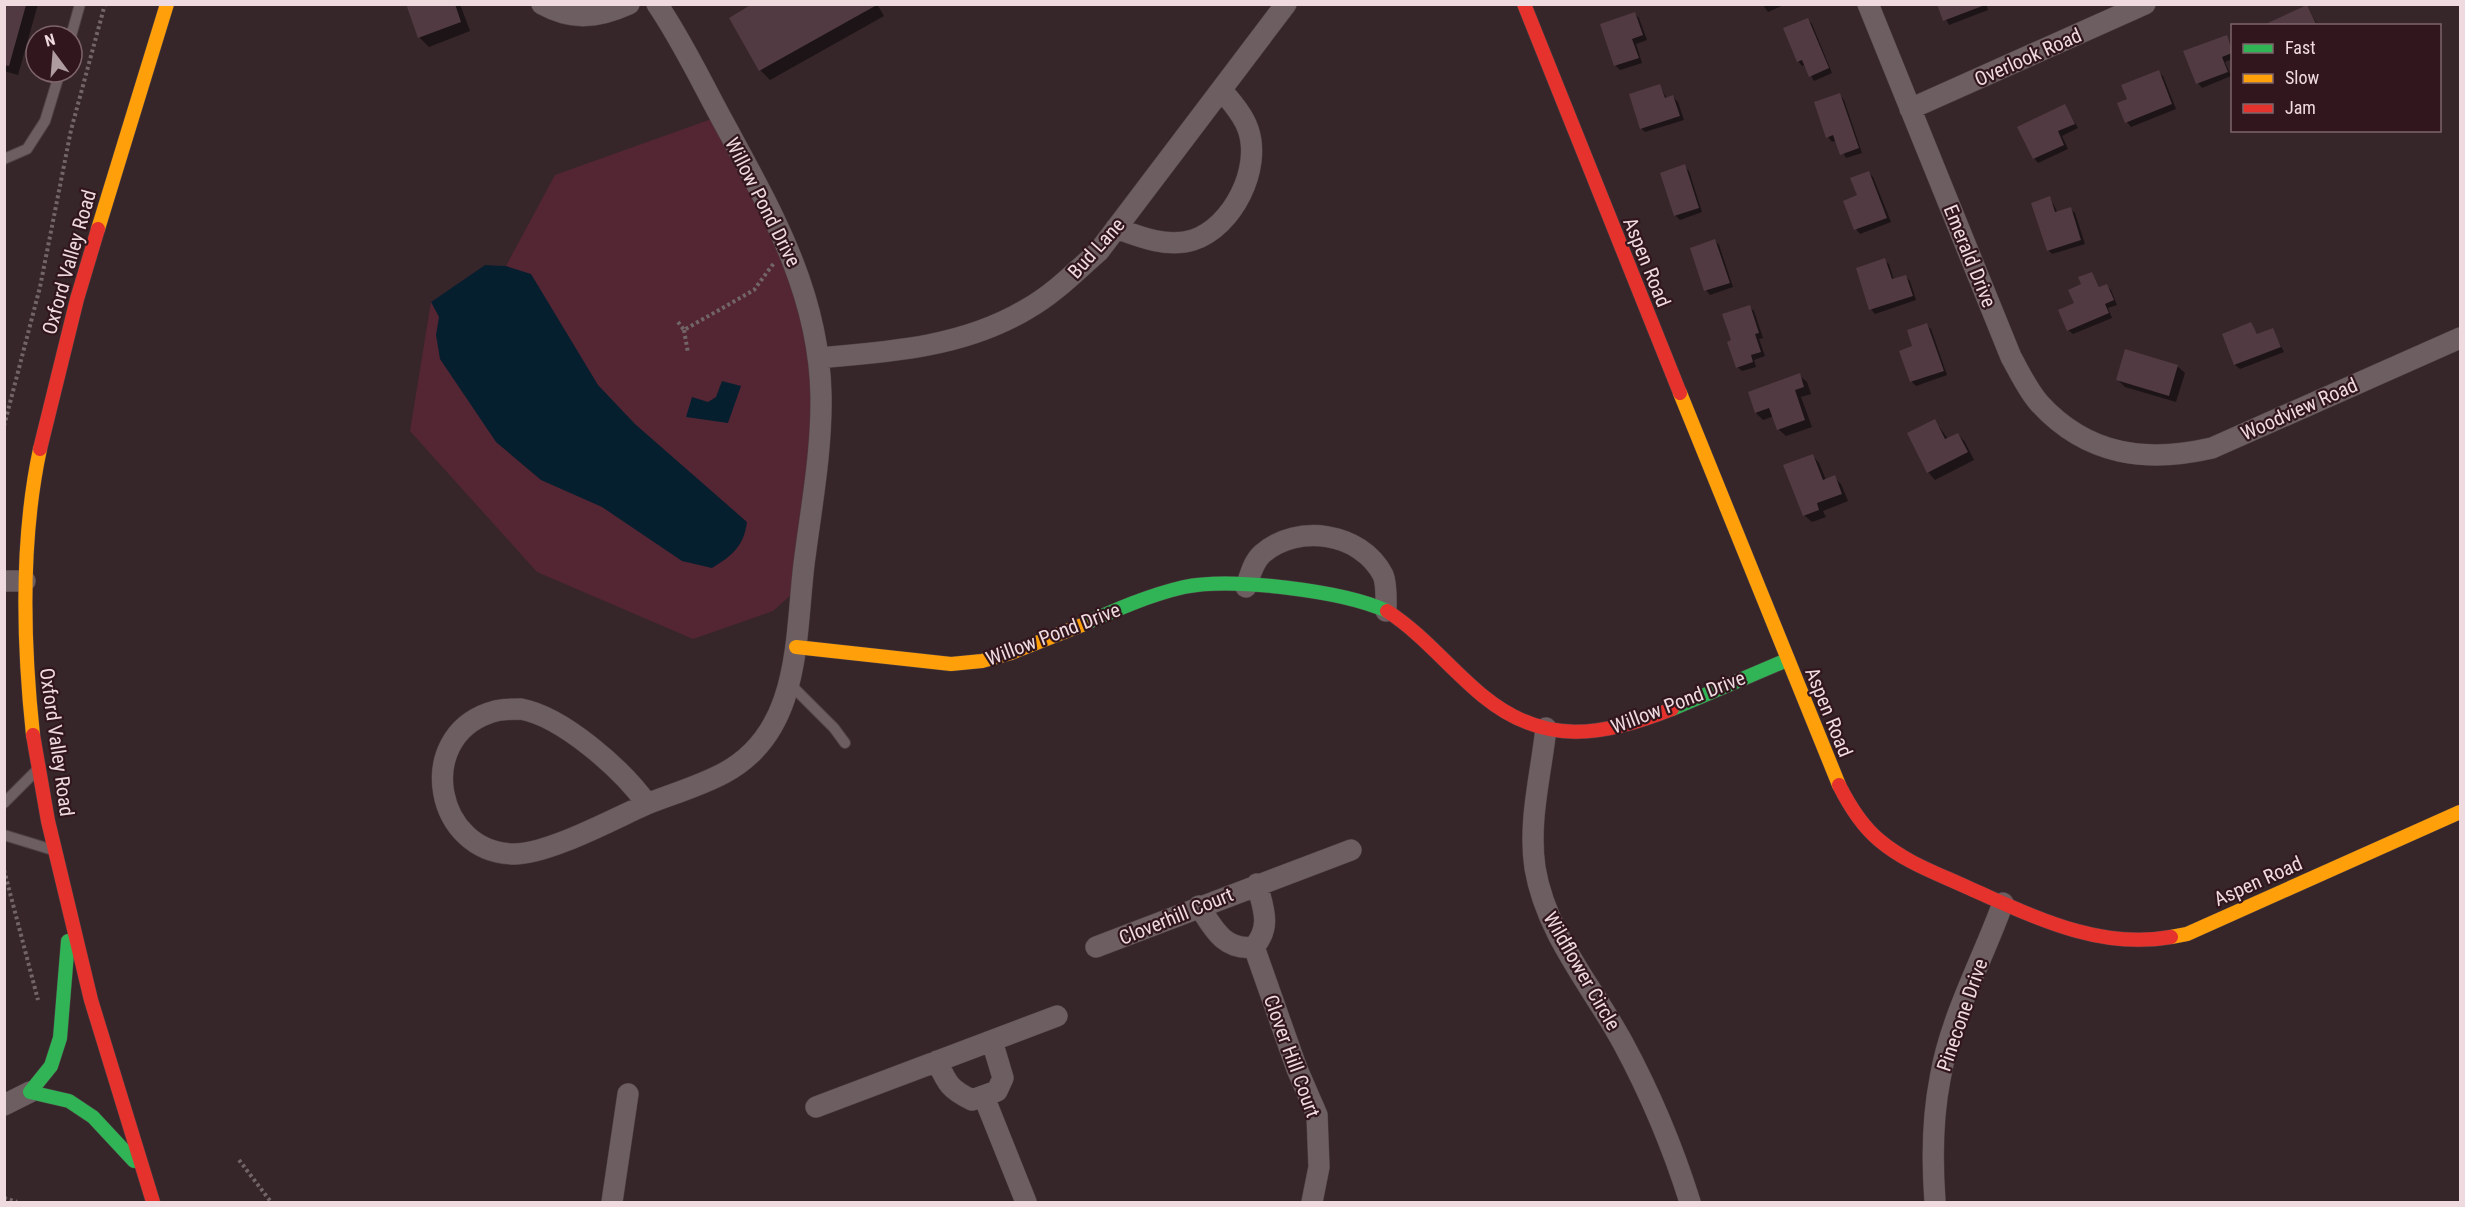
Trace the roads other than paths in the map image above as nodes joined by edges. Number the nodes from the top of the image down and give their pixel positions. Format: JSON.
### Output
{"nodes":[{"id":1,"x":80,"y":4,"type":"edge"},
{"id":2,"x":167,"y":4,"type":"edge"},
{"id":3,"x":542,"y":4,"type":"edge"},
{"id":4,"x":628,"y":4,"type":"edge"},
{"id":5,"x":657,"y":4,"type":"edge"},
{"id":6,"x":1286,"y":4,"type":"edge"},
{"id":7,"x":1524,"y":4,"type":"edge"},
{"id":8,"x":1868,"y":4,"type":"edge"},
{"id":9,"x":2145,"y":4,"type":"edge"},
{"id":10,"x":74,"y":24,"type":"edge"},
{"id":11,"x":56,"y":84,"type":"edge"},
{"id":12,"x":1222,"y":90,"type":"junction"},
{"id":13,"x":1910,"y":109,"type":"junction"},
{"id":14,"x":4,"y":159,"type":"edge"},
{"id":15,"x":1116,"y":228,"type":"junction"},
{"id":16,"x":2460,"y":338,"type":"edge"},
{"id":17,"x":818,"y":358,"type":"junction"},
{"id":18,"x":2132,"y":455,"type":"joint"},
{"id":19,"x":15,"y":581,"type":"edge"},
{"id":20,"x":1246,"y":587,"type":"junction"},
{"id":21,"x":1386,"y":611,"type":"junction"},
{"id":22,"x":796,"y":647,"type":"junction"},
{"id":23,"x":1787,"y":660,"type":"junction"},
{"id":24,"x":790,"y":684,"type":"junction"},
{"id":25,"x":1546,"y":728,"type":"junction"},
{"id":26,"x":844,"y":743,"type":"dead end"},
{"id":27,"x":37,"y":769,"type":"junction"},
{"id":28,"x":4,"y":803,"type":"edge"},
{"id":29,"x":647,"y":804,"type":"junction"},
{"id":30,"x":2460,"y":812,"type":"edge"},
{"id":31,"x":4,"y":835,"type":"edge"},
{"id":32,"x":54,"y":850,"type":"junction"},
{"id":33,"x":1351,"y":850,"type":"dead end"},
{"id":34,"x":1257,"y":884,"type":"junction"},
{"id":35,"x":2003,"y":903,"type":"junction"},
{"id":36,"x":1199,"y":906,"type":"junction"},
{"id":37,"x":70,"y":921,"type":"junction"},
{"id":38,"x":1096,"y":947,"type":"dead end"},
{"id":39,"x":1254,"y":947,"type":"junction"},
{"id":40,"x":1057,"y":1016,"type":"dead end"},
{"id":41,"x":992,"y":1041,"type":"junction"},
{"id":42,"x":937,"y":1061,"type":"junction"},
{"id":43,"x":30,"y":1092,"type":"junction"},
{"id":44,"x":628,"y":1094,"type":"dead end"},
{"id":45,"x":984,"y":1096,"type":"junction"},
{"id":46,"x":4,"y":1106,"type":"edge"},
{"id":47,"x":816,"y":1107,"type":"dead end"},
{"id":48,"x":141,"y":1170,"type":"junction"},
{"id":49,"x":153,"y":1203,"type":"edge"},
{"id":50,"x":612,"y":1203,"type":"edge"},
{"id":51,"x":1026,"y":1203,"type":"edge"},
{"id":52,"x":1312,"y":1203,"type":"edge"},
{"id":53,"x":1690,"y":1203,"type":"edge"},
{"id":54,"x":1935,"y":1203,"type":"edge"}],
"edges":[{"from":1,"to":10,"type":"lane"},
{"from":2,"to":19,"type":"street","name":"Oxford Valley Road"},
{"from":3,"to":4,"type":"street"},
{"from":5,"to":17,"type":"street","name":"Willow Pond Drive"},
{"from":6,"to":12,"type":"street","name":"Bud Lane"},
{"from":7,"to":23,"type":"street","name":"Aspen Road"},
{"from":8,"to":13,"type":"street","name":"Emerald Drive"},
{"from":9,"to":13,"type":"street","name":"Overlook Road"},
{"from":11,"to":14,"type":"lane"},
{"from":12,"to":15,"type":"street","name":"Bud Lane"},
{"from":12,"to":15,"type":"street"},
{"from":13,"to":18,"type":"street","name":"Emerald Drive"},
{"from":15,"to":17,"type":"street","name":"Bud Lane"},
{"from":16,"to":18,"type":"street","name":"Woodview Road"},
{"from":17,"to":22,"type":"street","name":"Willow Pond Drive"},
{"from":19,"to":27,"type":"street","name":"Oxford Valley Road"},
{"from":20,"to":21,"type":"street","name":"Willow Pond Drive"},
{"from":20,"to":21,"type":"street"},
{"from":20,"to":22,"type":"street","name":"Willow Pond Drive"},
{"from":21,"to":25,"type":"street","name":"Willow Pond Drive"},
{"from":22,"to":24,"type":"street"},
{"from":23,"to":25,"type":"street","name":"Willow Pond Drive"},
{"from":23,"to":35,"type":"street","name":"Aspen Road"},
{"from":24,"to":26,"type":"lane"},
{"from":24,"to":29,"type":"street"},
{"from":25,"to":53,"type":"street","name":"Wildflower Circle"},
{"from":27,"to":28,"type":"lane"},
{"from":27,"to":32,"type":"street","name":"Oxford Valley Road"},
{"from":29,"to":29,"type":"street"},
{"from":30,"to":35,"type":"street","name":"Aspen Road"},
{"from":31,"to":32,"type":"lane"},
{"from":32,"to":37,"type":"street","name":"Oxford Valley Road"},
{"from":33,"to":34,"type":"street"},
{"from":34,"to":36,"type":"street","name":"Cloverhill Court"},
{"from":34,"to":39,"type":"street"},
{"from":35,"to":54,"type":"street","name":"Pinecone Drive"},
{"from":36,"to":38,"type":"street","name":"Cloverhill Court"},
{"from":36,"to":39,"type":"street"},
{"from":37,"to":43,"type":"street"},
{"from":37,"to":48,"type":"street","name":"Oxford Valley Road"},
{"from":39,"to":52,"type":"street","name":"Clover Hill Court"},
{"from":40,"to":41,"type":"street"},
{"from":41,"to":42,"type":"street"},
{"from":41,"to":45,"type":"street"},
{"from":42,"to":45,"type":"street"},
{"from":42,"to":47,"type":"street"},
{"from":43,"to":46,"type":"street"},
{"from":43,"to":48,"type":"street"},
{"from":44,"to":50,"type":"street"},
{"from":45,"to":51,"type":"street"},
{"from":48,"to":49,"type":"street","name":"Oxford Valley Road"}]}
